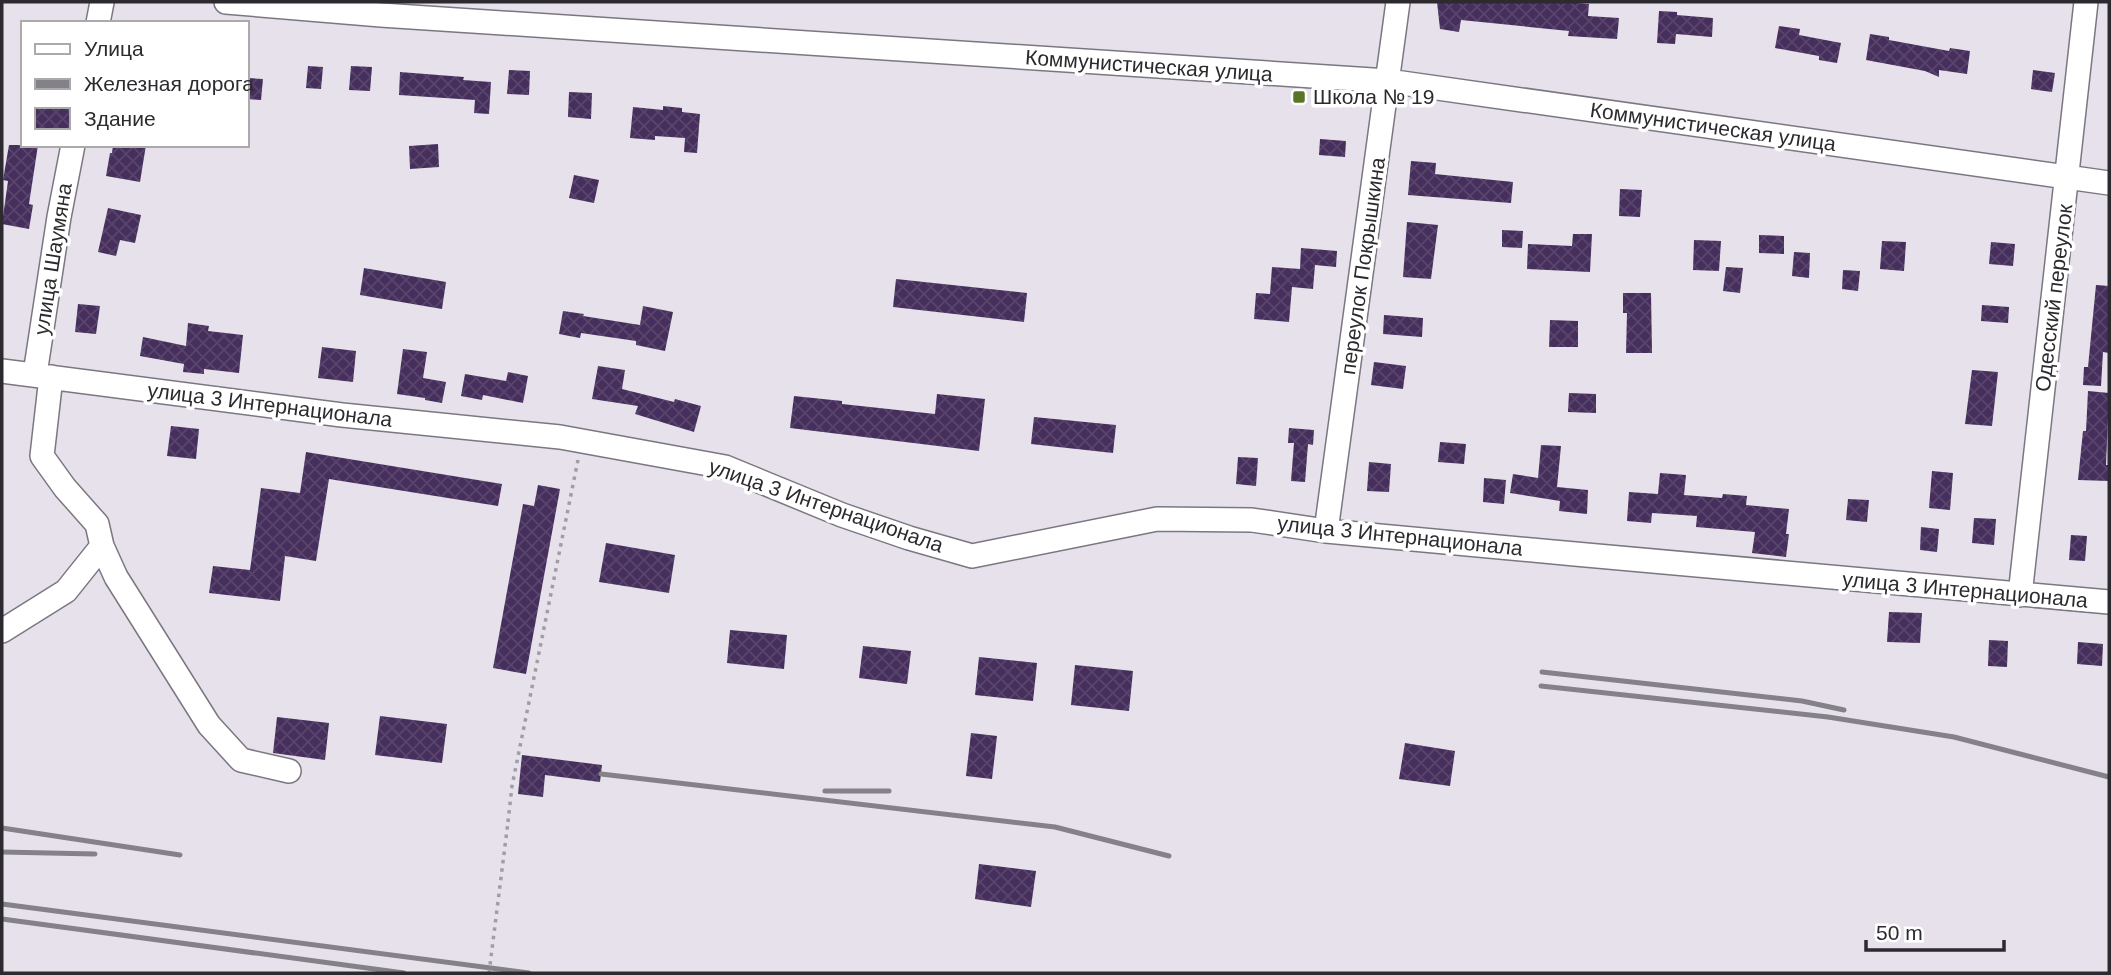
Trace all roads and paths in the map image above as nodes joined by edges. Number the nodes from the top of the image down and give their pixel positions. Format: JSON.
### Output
{"nodes":[{"id":1,"x":102,"y":2,"type":"edge"},
{"id":2,"x":226,"y":2,"type":"edge"},
{"id":3,"x":1398,"y":2,"type":"edge"},
{"id":4,"x":2086,"y":2,"type":"edge"},
{"id":5,"x":98,"y":21,"type":"edge"},
{"id":6,"x":1388,"y":81,"type":"junction"},
{"id":7,"x":73,"y":147,"type":"edge"},
{"id":8,"x":2068,"y":177,"type":"junction"},
{"id":9,"x":2109,"y":183,"type":"edge"},
{"id":10,"x":2,"y":371,"type":"edge"},
{"id":11,"x":43,"y":375,"type":"junction"},
{"id":12,"x":582,"y":441,"type":"junction"},
{"id":13,"x":1326,"y":531,"type":"junction"},
{"id":14,"x":102,"y":545,"type":"junction"},
{"id":15,"x":2020,"y":595,"type":"junction"},
{"id":16,"x":2109,"y":603,"type":"edge"},
{"id":17,"x":2,"y":631,"type":"edge"},
{"id":18,"x":289,"y":771,"type":"dead end"},
{"id":19,"x":489,"y":973,"type":"edge"}],
"edges":[{"from":1,"to":5,"type":"street"},
{"from":2,"to":6,"type":"street","name":"Коммунистическая улица"},
{"from":3,"to":6,"type":"street","name":"переулок Покрышкина"},
{"from":4,"to":8,"type":"street","name":"Одесский переулок"},
{"from":6,"to":8,"type":"street","name":"Коммунистическая улица"},
{"from":6,"to":13,"type":"street","name":"переулок Покрышкина"},
{"from":7,"to":11,"type":"street","name":"улица Шаумяна"},
{"from":8,"to":9,"type":"street","name":"Коммунистическая улица"},
{"from":8,"to":15,"type":"street","name":"Одесский переулок"},
{"from":10,"to":11,"type":"street","name":"улица 3 Интернационала"},
{"from":11,"to":12,"type":"street","name":"улица 3 Интернационала"},
{"from":11,"to":14,"type":"street","name":"улица Шаумяна"},
{"from":12,"to":13,"type":"street","name":"улица 3 Интернационала"},
{"from":12,"to":19,"type":"path","bridge":true},
{"from":13,"to":15,"type":"street","name":"улица 3 Интернационала"},
{"from":14,"to":17,"type":"street"},
{"from":14,"to":18,"type":"street","name":"улица Шаумяна"},
{"from":15,"to":16,"type":"street","name":"улица 3 Интернационала"}]}
